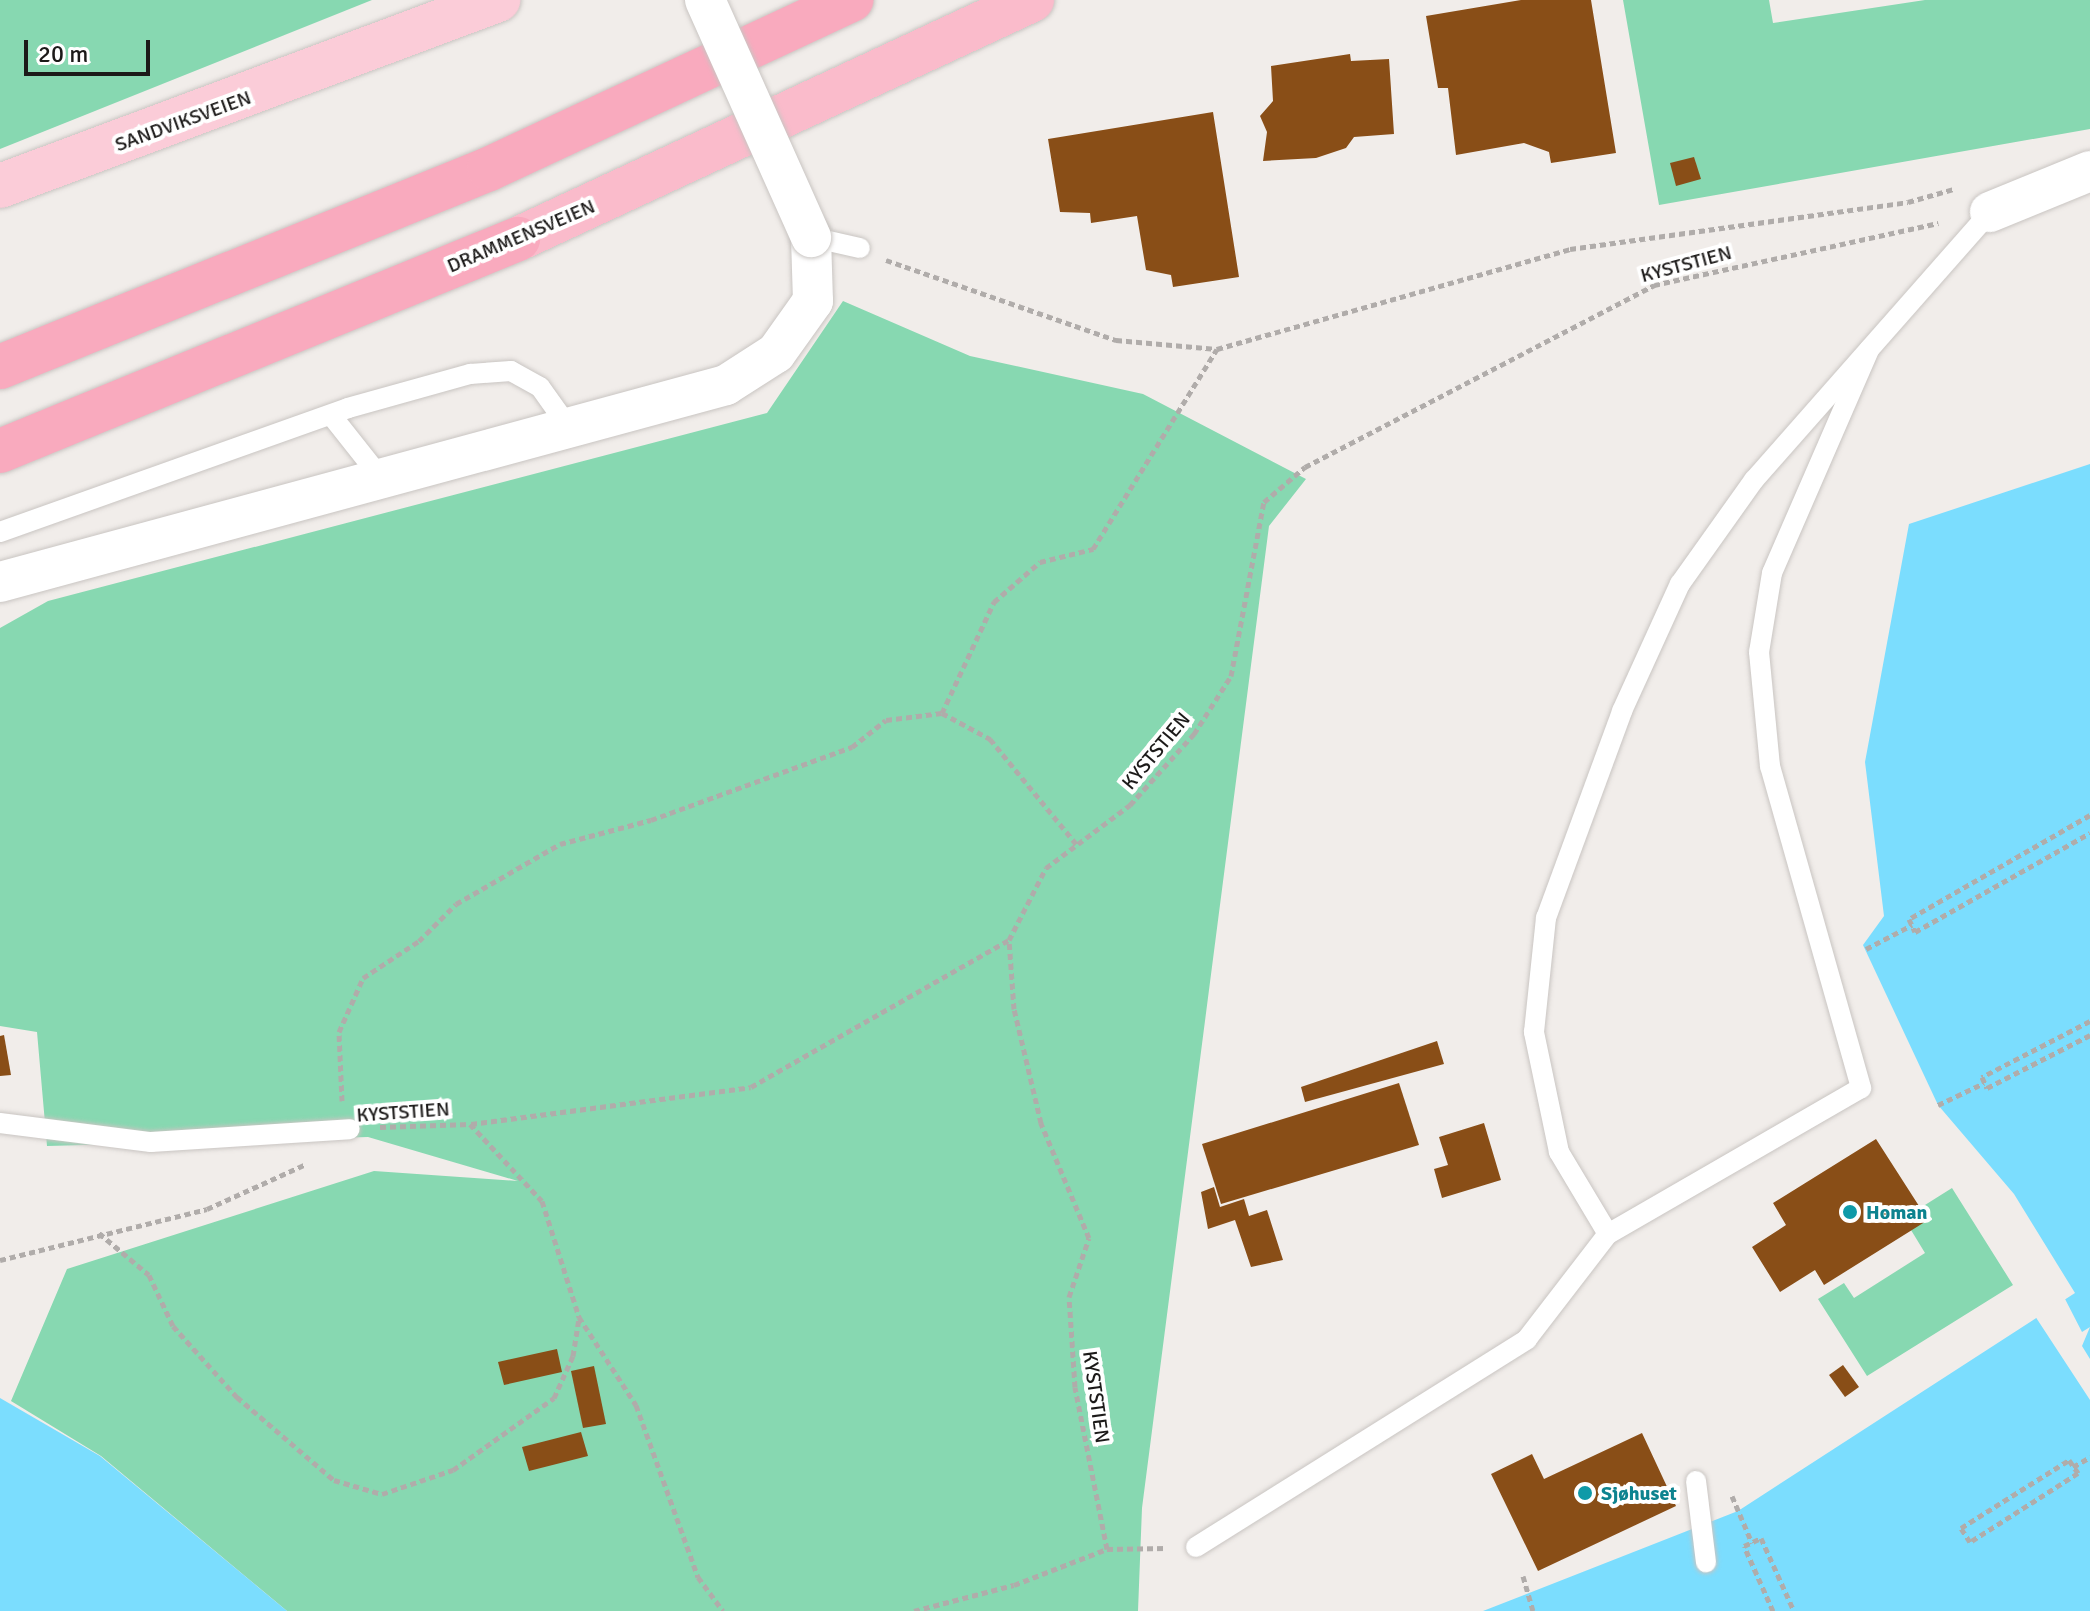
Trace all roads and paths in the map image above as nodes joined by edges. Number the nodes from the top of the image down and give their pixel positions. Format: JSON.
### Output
{"nodes":[{"id":1,"x":498,"y":0,"type":"edge"},
{"id":2,"x":705,"y":0,"type":"edge"},
{"id":3,"x":851,"y":0,"type":"edge"},
{"id":4,"x":1032,"y":0,"type":"edge"},
{"id":5,"x":2090,"y":171,"type":"edge"},
{"id":6,"x":0,"y":186,"type":"edge"},
{"id":7,"x":1979,"y":198,"type":"junction"},
{"id":8,"x":811,"y":237,"type":"junction"},
{"id":9,"x":860,"y":248,"type":"joint"},
{"id":10,"x":1217,"y":349,"type":"junction"},
{"id":11,"x":1869,"y":350,"type":"junction"},
{"id":12,"x":0,"y":367,"type":"edge"},
{"id":13,"x":331,"y":415,"type":"junction"},
{"id":14,"x":570,"y":429,"type":"junction"},
{"id":15,"x":0,"y":451,"type":"edge"},
{"id":16,"x":381,"y":478,"type":"junction"},
{"id":17,"x":0,"y":532,"type":"edge"},
{"id":18,"x":0,"y":582,"type":"edge"},
{"id":19,"x":942,"y":713,"type":"junction"},
{"id":20,"x":2090,"y":815,"type":"edge"},
{"id":21,"x":2090,"y":833,"type":"edge"},
{"id":22,"x":1077,"y":845,"type":"junction"},
{"id":23,"x":1912,"y":925,"type":"junction"},
{"id":24,"x":1009,"y":940,"type":"junction"},
{"id":25,"x":1866,"y":949,"type":"dead end"},
{"id":26,"x":2090,"y":1021,"type":"edge"},
{"id":27,"x":2090,"y":1035,"type":"edge"},
{"id":28,"x":1984,"y":1083,"type":"junction"},
{"id":29,"x":1938,"y":1105,"type":"dead end"},
{"id":30,"x":0,"y":1123,"type":"edge"},
{"id":31,"x":470,"y":1124,"type":"junction"},
{"id":32,"x":350,"y":1129,"type":"junction"},
{"id":33,"x":99,"y":1233,"type":"junction"},
{"id":34,"x":1608,"y":1234,"type":"junction"},
{"id":35,"x":0,"y":1260,"type":"edge"},
{"id":36,"x":579,"y":1317,"type":"junction"},
{"id":37,"x":2090,"y":1457,"type":"edge"},
{"id":38,"x":2073,"y":1467,"type":"junction"},
{"id":39,"x":1696,"y":1481,"type":"dead end"},
{"id":40,"x":1728,"y":1487,"type":"dead end"},
{"id":41,"x":1752,"y":1543,"type":"junction"},
{"id":42,"x":1196,"y":1547,"type":"joint"},
{"id":43,"x":1107,"y":1549,"type":"junction"},
{"id":44,"x":1706,"y":1562,"type":"dead end"},
{"id":45,"x":1523,"y":1576,"type":"dead end"},
{"id":46,"x":723,"y":1611,"type":"edge"},
{"id":47,"x":914,"y":1611,"type":"edge"},
{"id":48,"x":1533,"y":1611,"type":"edge"},
{"id":49,"x":1773,"y":1611,"type":"edge"},
{"id":50,"x":1794,"y":1611,"type":"edge"}],
"edges":[{"from":1,"to":6,"type":"main road","name":"SANDVIKSVEIEN"},
{"from":2,"to":8,"type":"street","bridge":true},
{"from":3,"to":12,"type":"highway"},
{"from":4,"to":15,"type":"highway","name":"DRAMMENSVEIEN"},
{"from":5,"to":7,"type":"street"},
{"from":7,"to":10,"type":"path"},
{"from":7,"to":11,"type":"lane"},
{"from":7,"to":22,"type":"path","name":"KYSTSTIEN"},
{"from":8,"to":9,"type":"lane"},
{"from":8,"to":14,"type":"street"},
{"from":9,"to":10,"type":"path"},
{"from":10,"to":19,"type":"path"},
{"from":11,"to":34,"type":"lane"},
{"from":11,"to":34,"type":"lane"},
{"from":13,"to":14,"type":"lane"},
{"from":13,"to":16,"type":"lane"},
{"from":13,"to":17,"type":"lane"},
{"from":14,"to":16,"type":"street"},
{"from":16,"to":18,"type":"street"},
{"from":19,"to":22,"type":"path"},
{"from":19,"to":32,"type":"path"},
{"from":20,"to":23,"type":"path"},
{"from":21,"to":23,"type":"path"},
{"from":22,"to":24,"type":"path","name":"KYSTSTIEN"},
{"from":23,"to":25,"type":"path"},
{"from":24,"to":31,"type":"path"},
{"from":24,"to":43,"type":"path","name":"KYSTSTIEN"},
{"from":26,"to":28,"type":"path"},
{"from":27,"to":28,"type":"path"},
{"from":28,"to":29,"type":"path"},
{"from":30,"to":32,"type":"lane"},
{"from":31,"to":32,"type":"path","name":"KYSTSTIEN"},
{"from":31,"to":36,"type":"path","name":"KYSTSTIEN"},
{"from":32,"to":33,"type":"path","name":"KYSTSTIEN"},
{"from":33,"to":35,"type":"path","name":"KYSTSTIEN"},
{"from":33,"to":36,"type":"path"},
{"from":34,"to":42,"type":"lane"},
{"from":36,"to":46,"type":"path","name":"KYSTSTIEN"},
{"from":37,"to":38,"type":"path"},
{"from":38,"to":38,"type":"path"},
{"from":39,"to":44,"type":"lane"},
{"from":40,"to":41,"type":"path"},
{"from":41,"to":49,"type":"path"},
{"from":41,"to":50,"type":"path"},
{"from":42,"to":43,"type":"path"},
{"from":43,"to":47,"type":"path"},
{"from":45,"to":48,"type":"path"}]}
